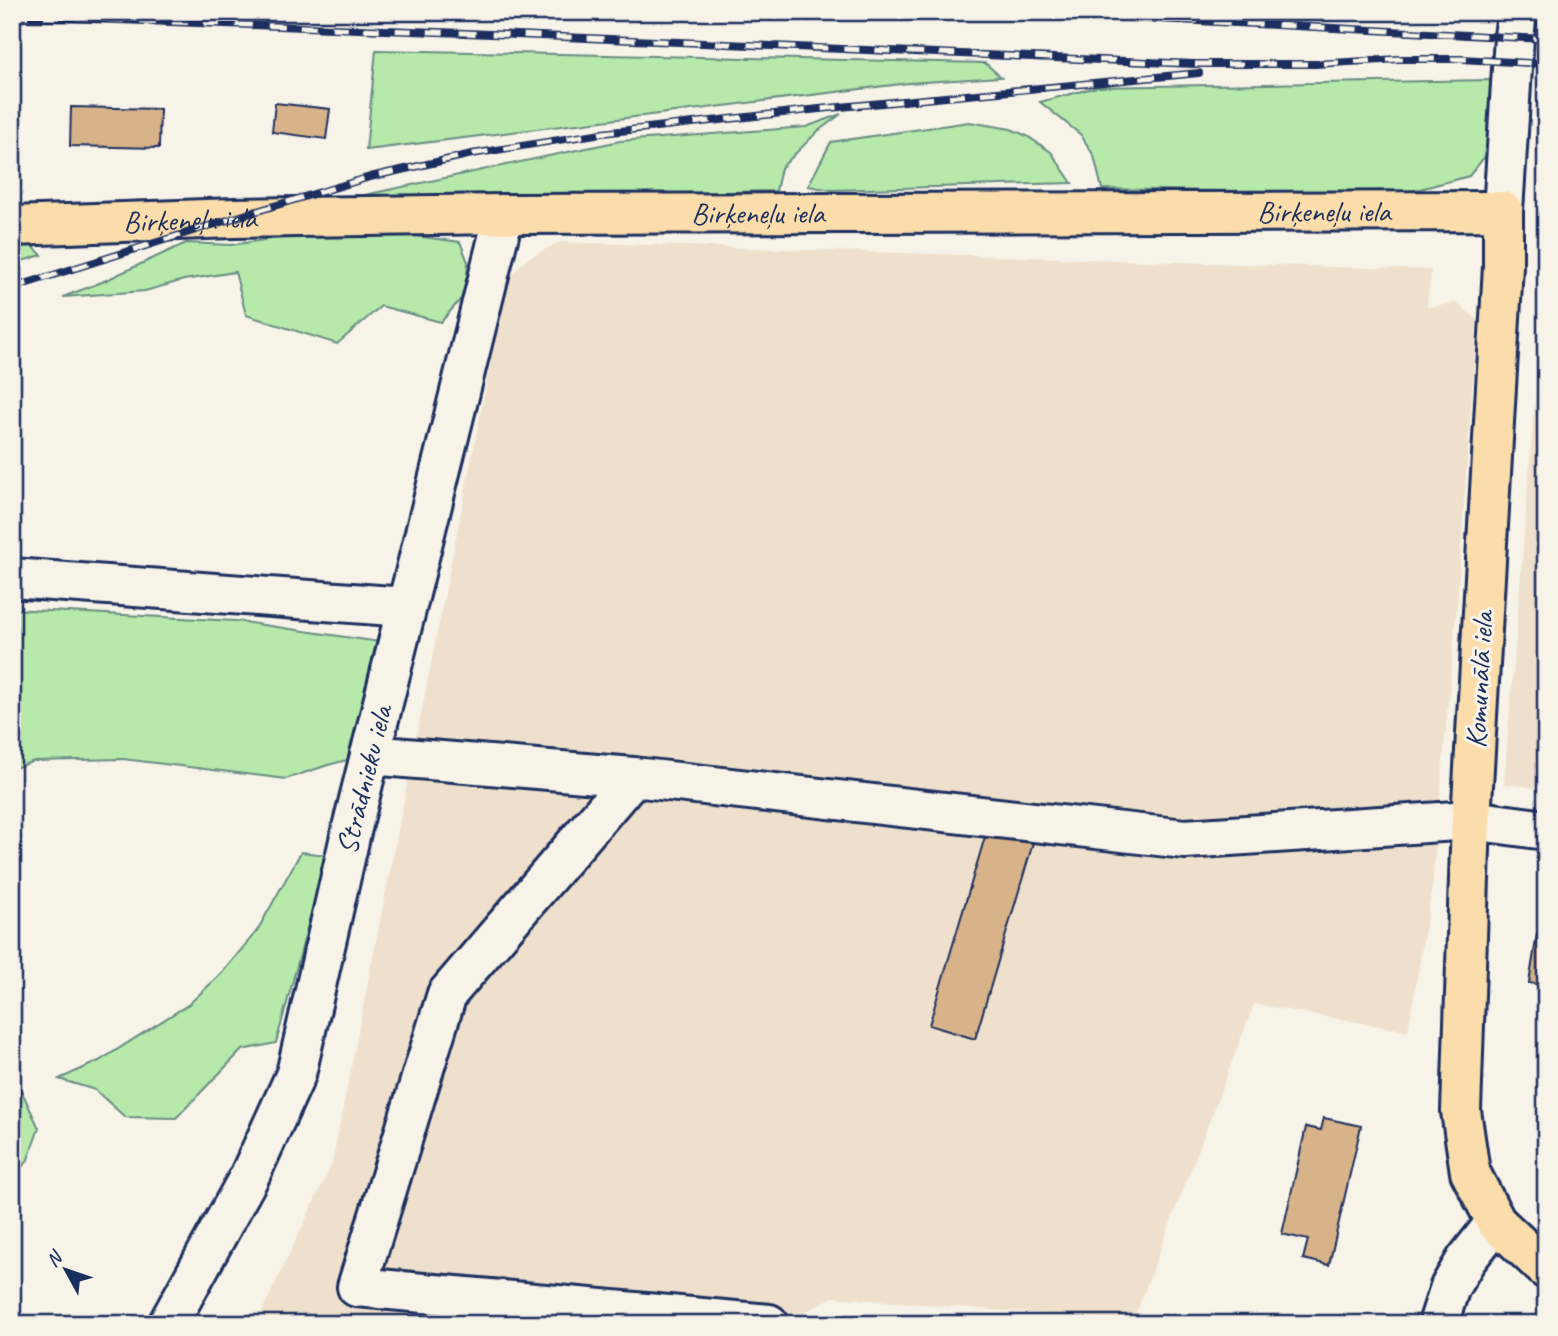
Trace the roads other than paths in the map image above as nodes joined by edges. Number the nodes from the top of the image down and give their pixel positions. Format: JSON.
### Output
{"nodes":[{"id":1,"x":1517,"y":12,"type":"edge"},
{"id":2,"x":1503,"y":211,"type":"junction"},
{"id":3,"x":504,"y":214,"type":"junction"},
{"id":4,"x":12,"y":226,"type":"edge"},
{"id":5,"x":12,"y":578,"type":"edge"},
{"id":6,"x":406,"y":607,"type":"junction"},
{"id":7,"x":370,"y":755,"type":"junction"},
{"id":8,"x":633,"y":777,"type":"junction"},
{"id":9,"x":1471,"y":820,"type":"junction"},
{"id":10,"x":1546,"y":830,"type":"edge"},
{"id":11,"x":1496,"y":1222,"type":"junction"},
{"id":12,"x":1546,"y":1269,"type":"edge"},
{"id":13,"x":168,"y":1324,"type":"edge"},
{"id":14,"x":769,"y":1324,"type":"edge"},
{"id":15,"x":1438,"y":1324,"type":"edge"}],
"edges":[{"from":1,"to":2,"type":"street","name":"Komunālā iela"},
{"from":2,"to":3,"type":"main road","name":"Birķeneļu iela"},
{"from":2,"to":9,"type":"main road","name":"Komunālā iela"},
{"from":3,"to":4,"type":"main road","name":"Birķeneļu iela"},
{"from":3,"to":6,"type":"street","name":"Strādnieku iela"},
{"from":5,"to":6,"type":"street"},
{"from":6,"to":7,"type":"street","name":"Strādnieku iela"},
{"from":7,"to":8,"type":"street"},
{"from":7,"to":13,"type":"street","name":"Strādnieku iela"},
{"from":8,"to":9,"type":"street"},
{"from":8,"to":14,"type":"street"},
{"from":9,"to":10,"type":"street"},
{"from":9,"to":11,"type":"main road","name":"Komunālā iela"},
{"from":11,"to":12,"type":"main road","name":"Komunālā iela"},
{"from":11,"to":15,"type":"street"}]}
